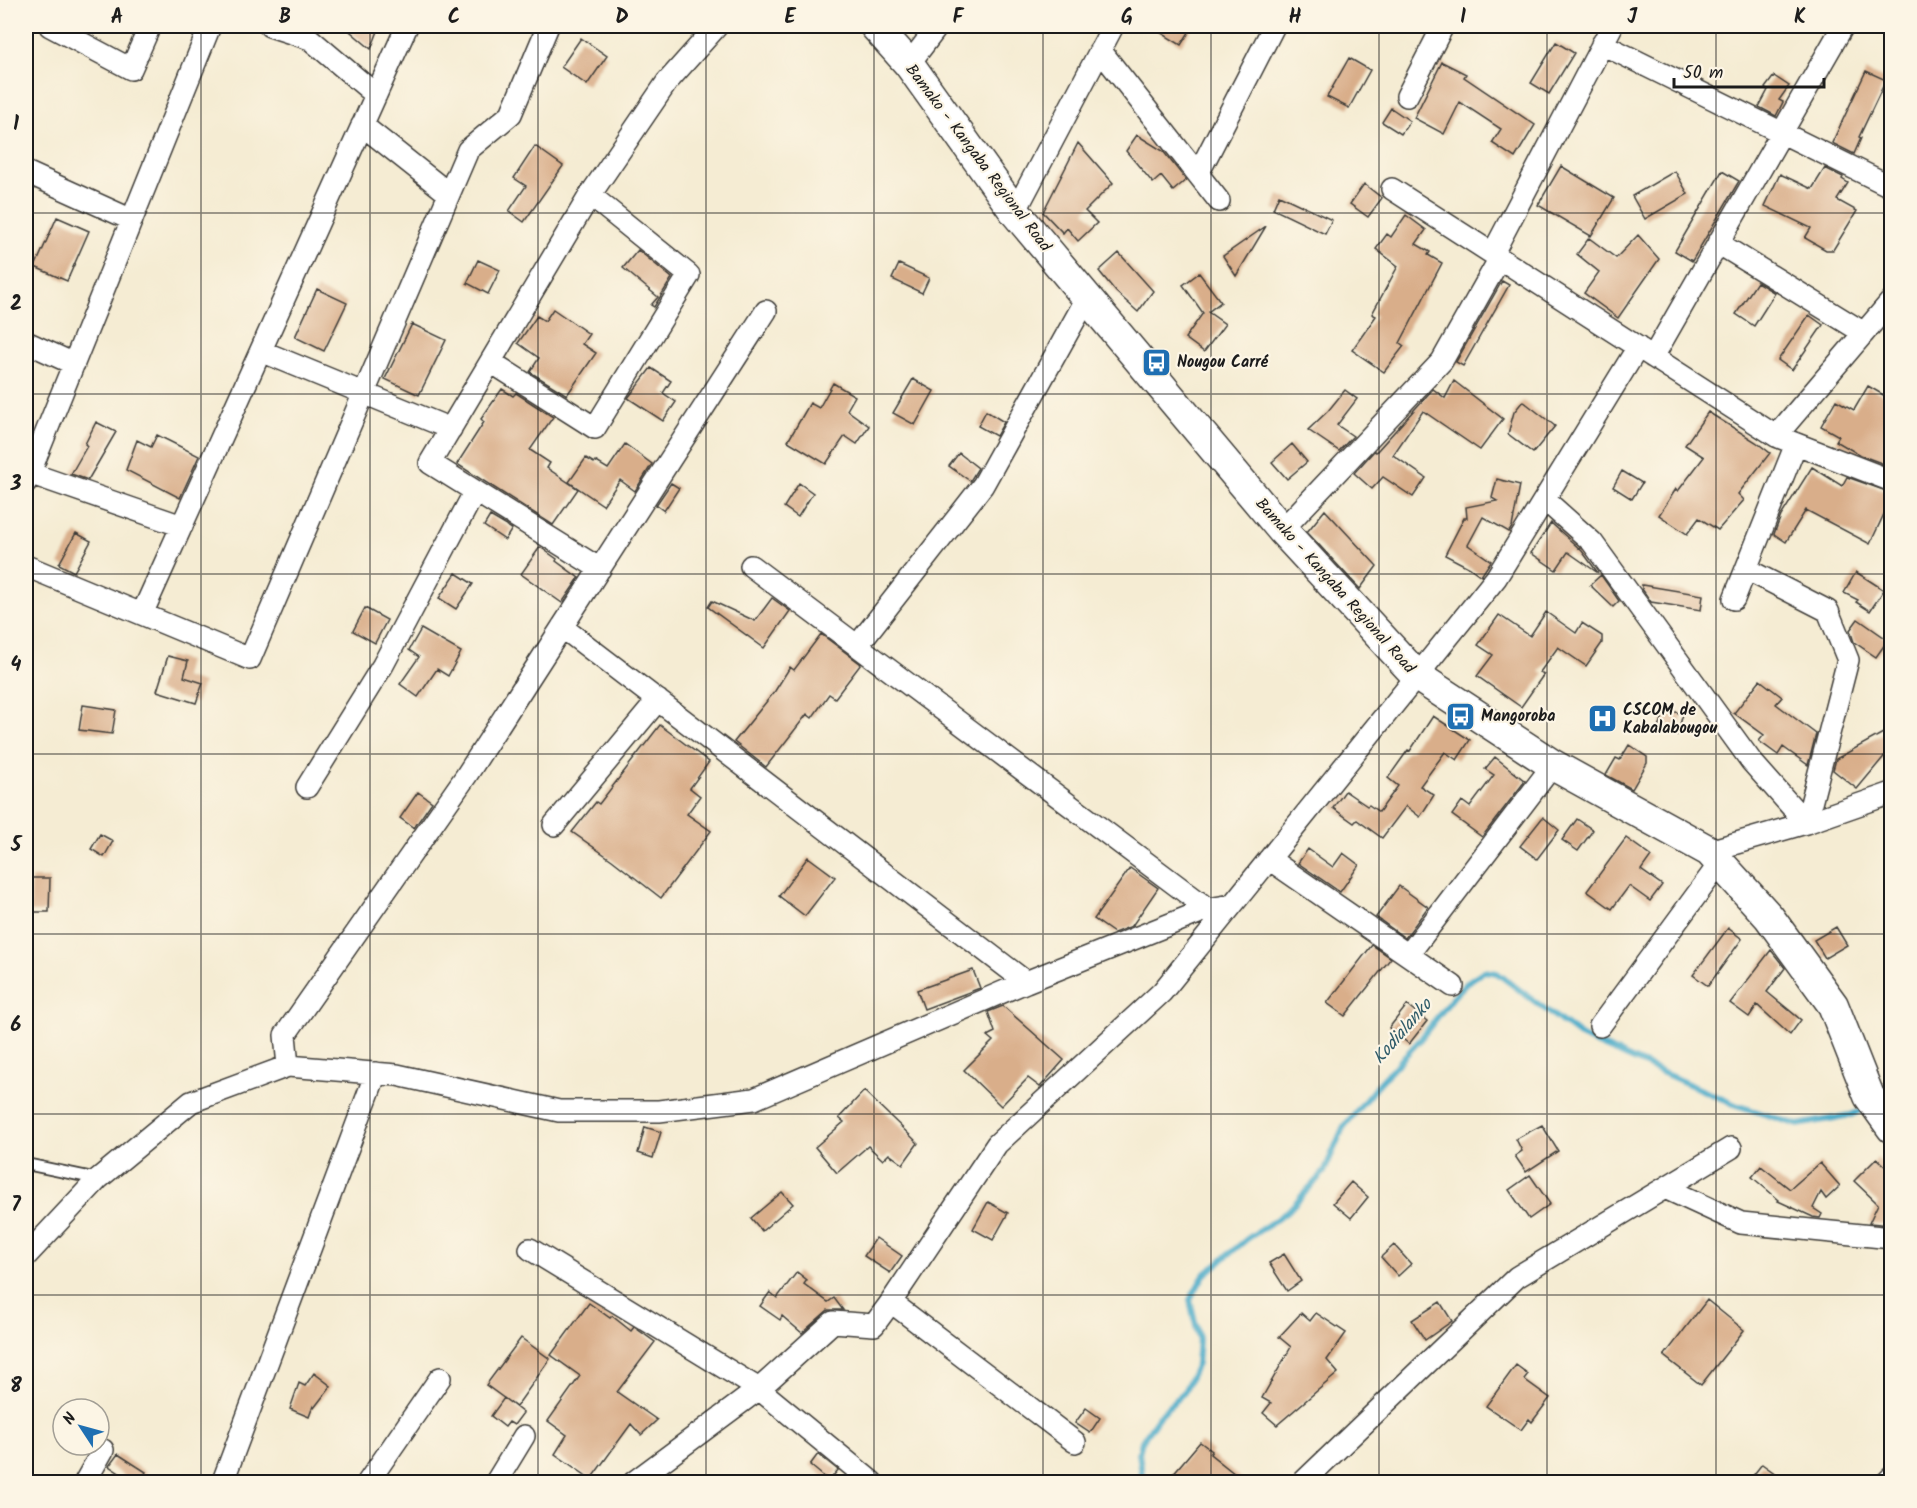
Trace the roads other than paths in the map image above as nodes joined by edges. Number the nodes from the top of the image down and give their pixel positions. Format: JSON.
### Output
{"nodes":[{"id":1,"x":50,"y":26,"type":"edge"},
{"id":2,"x":150,"y":26,"type":"edge"},
{"id":3,"x":210,"y":26,"type":"edge"},
{"id":4,"x":270,"y":26,"type":"edge"},
{"id":5,"x":407,"y":26,"type":"edge"},
{"id":6,"x":548,"y":26,"type":"edge"},
{"id":7,"x":717,"y":26,"type":"edge"},
{"id":8,"x":874,"y":26,"type":"edge"},
{"id":9,"x":938,"y":26,"type":"edge"},
{"id":10,"x":1113,"y":26,"type":"edge"},
{"id":11,"x":1274,"y":26,"type":"edge"},
{"id":12,"x":1443,"y":26,"type":"edge"},
{"id":13,"x":1843,"y":26,"type":"edge"},
{"id":14,"x":313,"y":32,"type":"edge"},
{"id":15,"x":1607,"y":35,"type":"edge"},
{"id":16,"x":1100,"y":50,"type":"junction"},
{"id":17,"x":909,"y":64,"type":"junction"},
{"id":18,"x":376,"y":95,"type":"junction"},
{"id":19,"x":1407,"y":96,"type":"dead end"},
{"id":20,"x":362,"y":125,"type":"junction"},
{"id":21,"x":1782,"y":132,"type":"junction"},
{"id":22,"x":26,"y":172,"type":"edge"},
{"id":23,"x":1198,"y":174,"type":"junction"},
{"id":24,"x":1892,"y":187,"type":"edge"},
{"id":25,"x":1392,"y":189,"type":"dead end"},
{"id":26,"x":449,"y":194,"type":"junction"},
{"id":27,"x":590,"y":195,"type":"junction"},
{"id":28,"x":1218,"y":201,"type":"dead end"},
{"id":29,"x":1015,"y":212,"type":"junction"},
{"id":30,"x":132,"y":220,"type":"junction"},
{"id":31,"x":1718,"y":243,"type":"junction"},
{"id":32,"x":1497,"y":256,"type":"junction"},
{"id":33,"x":1086,"y":298,"type":"junction"},
{"id":34,"x":1892,"y":300,"type":"edge"},
{"id":35,"x":766,"y":311,"type":"dead end"},
{"id":36,"x":1864,"y":333,"type":"junction"},
{"id":37,"x":26,"y":342,"type":"edge"},
{"id":38,"x":261,"y":351,"type":"junction"},
{"id":39,"x":1646,"y":352,"type":"junction"},
{"id":40,"x":491,"y":362,"type":"junction"},
{"id":41,"x":74,"y":364,"type":"junction"},
{"id":42,"x":364,"y":393,"type":"junction"},
{"id":43,"x":451,"y":429,"type":"junction"},
{"id":44,"x":1776,"y":435,"type":"junction"},
{"id":45,"x":1796,"y":444,"type":"junction"},
{"id":46,"x":27,"y":478,"type":"edge"},
{"id":47,"x":1892,"y":481,"type":"edge"},
{"id":48,"x":475,"y":491,"type":"junction"},
{"id":49,"x":1545,"y":500,"type":"junction"},
{"id":50,"x":182,"y":526,"type":"junction"},
{"id":51,"x":1282,"y":530,"type":"junction"},
{"id":52,"x":26,"y":566,"type":"edge"},
{"id":53,"x":751,"y":566,"type":"dead end"},
{"id":54,"x":600,"y":568,"type":"junction"},
{"id":55,"x":1746,"y":569,"type":"junction"},
{"id":56,"x":1734,"y":599,"type":"dead end"},
{"id":57,"x":142,"y":614,"type":"junction"},
{"id":58,"x":562,"y":627,"type":"junction"},
{"id":59,"x":857,"y":646,"type":"junction"},
{"id":60,"x":1417,"y":676,"type":"junction"},
{"id":61,"x":658,"y":700,"type":"junction"},
{"id":62,"x":1553,"y":765,"type":"junction"},
{"id":63,"x":307,"y":787,"type":"dead end"},
{"id":64,"x":1892,"y":793,"type":"edge"},
{"id":65,"x":1806,"y":823,"type":"junction"},
{"id":66,"x":554,"y":825,"type":"dead end"},
{"id":67,"x":1714,"y":857,"type":"junction"},
{"id":68,"x":1269,"y":859,"type":"junction"},
{"id":69,"x":1232,"y":905,"type":"junction"},
{"id":70,"x":1208,"y":909,"type":"junction"},
{"id":71,"x":1408,"y":955,"type":"junction"},
{"id":72,"x":1026,"y":982,"type":"junction"},
{"id":73,"x":1453,"y":986,"type":"dead end"},
{"id":74,"x":1600,"y":1026,"type":"dead end"},
{"id":75,"x":288,"y":1066,"type":"junction"},
{"id":76,"x":376,"y":1073,"type":"junction"},
{"id":77,"x":1881,"y":1114,"type":"edge"},
{"id":78,"x":1731,"y":1148,"type":"dead end"},
{"id":79,"x":26,"y":1164,"type":"edge"},
{"id":80,"x":98,"y":1179,"type":"junction"},
{"id":81,"x":1665,"y":1188,"type":"junction"},
{"id":82,"x":1892,"y":1238,"type":"edge"},
{"id":83,"x":530,"y":1249,"type":"dead end"},
{"id":84,"x":26,"y":1256,"type":"edge"},
{"id":85,"x":891,"y":1302,"type":"junction"},
{"id":86,"x":440,"y":1378,"type":"dead end"},
{"id":87,"x":759,"y":1389,"type":"junction"},
{"id":88,"x":524,"y":1436,"type":"dead end"},
{"id":89,"x":1076,"y":1442,"type":"dead end"},
{"id":90,"x":100,"y":1457,"type":"edge"},
{"id":91,"x":1892,"y":1477,"type":"edge"},
{"id":92,"x":223,"y":1480,"type":"dead end"},
{"id":93,"x":85,"y":1482,"type":"edge"},
{"id":94,"x":368,"y":1482,"type":"edge"},
{"id":95,"x":496,"y":1482,"type":"edge"},
{"id":96,"x":634,"y":1482,"type":"edge"},
{"id":97,"x":872,"y":1482,"type":"edge"},
{"id":98,"x":1303,"y":1482,"type":"edge"},
{"id":99,"x":1887,"y":1482,"type":"edge"}],
"edges":[{"from":1,"to":2,"type":"street"},
{"from":3,"to":30,"type":"street"},
{"from":4,"to":14,"type":"street"},
{"from":5,"to":18,"type":"street"},
{"from":6,"to":26,"type":"street"},
{"from":7,"to":27,"type":"street"},
{"from":8,"to":17,"type":"street","name":"Bamako - Kangaba Regional Road"},
{"from":9,"to":17,"type":"street"},
{"from":10,"to":16,"type":"street"},
{"from":11,"to":23,"type":"street"},
{"from":12,"to":19,"type":"street"},
{"from":13,"to":21,"type":"street"},
{"from":14,"to":18,"type":"street"},
{"from":15,"to":21,"type":"street"},
{"from":15,"to":32,"type":"street"},
{"from":16,"to":23,"type":"street"},
{"from":16,"to":29,"type":"street"},
{"from":17,"to":29,"type":"street","name":"Bamako - Kangaba Regional Road"},
{"from":18,"to":20,"type":"street"},
{"from":20,"to":26,"type":"street"},
{"from":20,"to":38,"type":"street"},
{"from":21,"to":24,"type":"street"},
{"from":21,"to":31,"type":"street"},
{"from":22,"to":30,"type":"street"},
{"from":23,"to":28,"type":"street"},
{"from":25,"to":32,"type":"street"},
{"from":26,"to":42,"type":"street"},
{"from":27,"to":40,"type":"street"},
{"from":27,"to":40,"type":"street"},
{"from":29,"to":33,"type":"street","name":"Bamako - Kangaba Regional Road"},
{"from":30,"to":41,"type":"street"},
{"from":31,"to":36,"type":"street"},
{"from":31,"to":39,"type":"street"},
{"from":32,"to":39,"type":"street"},
{"from":32,"to":51,"type":"street"},
{"from":33,"to":51,"type":"street","name":"Bamako - Kangaba Regional Road"},
{"from":33,"to":59,"type":"street"},
{"from":34,"to":36,"type":"street"},
{"from":35,"to":54,"type":"street"},
{"from":36,"to":44,"type":"street"},
{"from":37,"to":41,"type":"street"},
{"from":38,"to":42,"type":"street"},
{"from":38,"to":50,"type":"street"},
{"from":39,"to":44,"type":"street"},
{"from":39,"to":49,"type":"street"},
{"from":40,"to":43,"type":"street"},
{"from":41,"to":46,"type":"street"},
{"from":42,"to":43,"type":"street"},
{"from":42,"to":57,"type":"street"},
{"from":43,"to":48,"type":"street"},
{"from":44,"to":45,"type":"street"},
{"from":45,"to":47,"type":"street"},
{"from":45,"to":55,"type":"street"},
{"from":46,"to":50,"type":"street"},
{"from":48,"to":54,"type":"street"},
{"from":48,"to":63,"type":"street"},
{"from":49,"to":60,"type":"street"},
{"from":49,"to":65,"type":"street"},
{"from":50,"to":57,"type":"street"},
{"from":51,"to":60,"type":"street","name":"Bamako - Kangaba Regional Road"},
{"from":52,"to":57,"type":"street"},
{"from":53,"to":59,"type":"street"},
{"from":54,"to":58,"type":"street"},
{"from":55,"to":56,"type":"street"},
{"from":55,"to":65,"type":"street"},
{"from":58,"to":61,"type":"street"},
{"from":58,"to":75,"type":"street"},
{"from":59,"to":70,"type":"street"},
{"from":60,"to":62,"type":"street","name":"Bamako - Kangaba Regional Road"},
{"from":60,"to":68,"type":"street"},
{"from":61,"to":66,"type":"street"},
{"from":61,"to":72,"type":"street"},
{"from":62,"to":67,"type":"street","name":"Bamako - Kangaba Regional Road"},
{"from":62,"to":71,"type":"street"},
{"from":64,"to":65,"type":"street"},
{"from":65,"to":67,"type":"street"},
{"from":67,"to":74,"type":"street"},
{"from":67,"to":77,"type":"street","name":"Bamako - Kangaba Regional Road"},
{"from":68,"to":69,"type":"street"},
{"from":68,"to":71,"type":"street"},
{"from":69,"to":70,"type":"street"},
{"from":69,"to":85,"type":"street"},
{"from":70,"to":72,"type":"street"},
{"from":71,"to":73,"type":"street"},
{"from":72,"to":76,"type":"street"},
{"from":75,"to":76,"type":"street"},
{"from":75,"to":80,"type":"street"},
{"from":76,"to":92,"type":"street"},
{"from":78,"to":81,"type":"street"},
{"from":79,"to":80,"type":"lane"},
{"from":80,"to":84,"type":"street"},
{"from":81,"to":82,"type":"street"},
{"from":81,"to":98,"type":"street"},
{"from":83,"to":87,"type":"street"},
{"from":85,"to":87,"type":"street"},
{"from":85,"to":89,"type":"street"},
{"from":86,"to":94,"type":"street"},
{"from":87,"to":96,"type":"street"},
{"from":87,"to":97,"type":"street"},
{"from":88,"to":95,"type":"street"},
{"from":90,"to":93,"type":"street"},
{"from":91,"to":99,"type":"street"}]}
